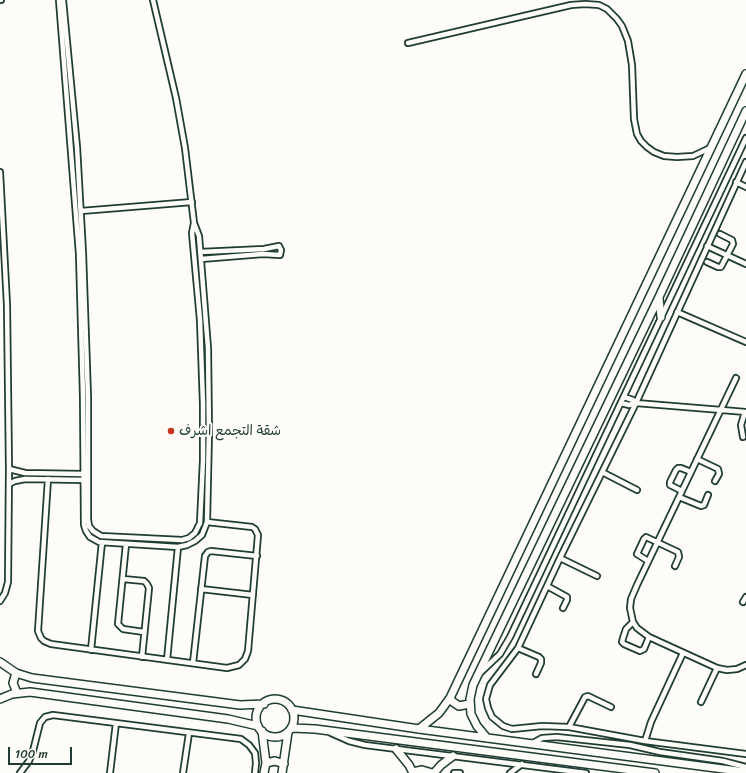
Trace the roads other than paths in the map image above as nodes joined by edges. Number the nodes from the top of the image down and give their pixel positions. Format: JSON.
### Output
{"nodes":[{"id":1,"x":59,"y":0,"type":"edge"},
{"id":2,"x":63,"y":0,"type":"edge"},
{"id":3,"x":153,"y":0,"type":"edge"},
{"id":4,"x":408,"y":43,"type":"dead end"},
{"id":5,"x":746,"y":74,"type":"edge"},
{"id":6,"x":746,"y":111,"type":"edge"},
{"id":7,"x":746,"y":138,"type":"edge"},
{"id":8,"x":712,"y":147,"type":"junction"},
{"id":9,"x":74,"y":148,"type":"junction"},
{"id":10,"x":746,"y":162,"type":"edge"},
{"id":11,"x":0,"y":172,"type":"edge"},
{"id":12,"x":736,"y":182,"type":"junction"},
{"id":13,"x":746,"y":187,"type":"edge"},
{"id":14,"x":192,"y":202,"type":"junction"},
{"id":15,"x":81,"y":210,"type":"junction"},
{"id":16,"x":194,"y":223,"type":"junction"},
{"id":17,"x":720,"y":234,"type":"dead end"},
{"id":18,"x":707,"y":246,"type":"junction"},
{"id":19,"x":200,"y":252,"type":"junction"},
{"id":20,"x":81,"y":254,"type":"junction"},
{"id":21,"x":727,"y":255,"type":"junction"},
{"id":22,"x":201,"y":259,"type":"junction"},
{"id":23,"x":708,"y":262,"type":"dead end"},
{"id":24,"x":746,"y":264,"type":"edge"},
{"id":25,"x":204,"y":289,"type":"junction"},
{"id":26,"x":198,"y":290,"type":"junction"},
{"id":27,"x":659,"y":297,"type":"junction"},
{"id":28,"x":84,"y":311,"type":"junction"},
{"id":29,"x":677,"y":312,"type":"junction"},
{"id":30,"x":661,"y":317,"type":"junction"},
{"id":31,"x":746,"y":342,"type":"edge"},
{"id":32,"x":736,"y":378,"type":"dead end"},
{"id":33,"x":209,"y":380,"type":"junction"},
{"id":34,"x":203,"y":381,"type":"junction"},
{"id":35,"x":624,"y":397,"type":"junction"},
{"id":36,"x":621,"y":403,"type":"junction"},
{"id":37,"x":636,"y":403,"type":"junction"},
{"id":38,"x":720,"y":410,"type":"junction"},
{"id":39,"x":745,"y":412,"type":"edge"},
{"id":40,"x":743,"y":437,"type":"dead end"},
{"id":41,"x":697,"y":458,"type":"junction"},
{"id":42,"x":9,"y":469,"type":"junction"},
{"id":43,"x":22,"y":472,"type":"junction"},
{"id":44,"x":602,"y":472,"type":"junction"},
{"id":45,"x":691,"y":472,"type":"junction"},
{"id":46,"x":38,"y":473,"type":"junction"},
{"id":47,"x":84,"y":474,"type":"junction"},
{"id":48,"x":22,"y":479,"type":"junction"},
{"id":49,"x":38,"y":479,"type":"junction"},
{"id":50,"x":48,"y":479,"type":"junction"},
{"id":51,"x":85,"y":481,"type":"junction"},
{"id":52,"x":715,"y":481,"type":"dead end"},
{"id":53,"x":9,"y":484,"type":"junction"},
{"id":54,"x":637,"y":490,"type":"dead end"},
{"id":55,"x":682,"y":491,"type":"junction"},
{"id":56,"x":202,"y":495,"type":"junction"},
{"id":57,"x":208,"y":495,"type":"junction"},
{"id":58,"x":679,"y":496,"type":"junction"},
{"id":59,"x":708,"y":496,"type":"dead end"},
{"id":60,"x":207,"y":522,"type":"junction"},
{"id":61,"x":102,"y":542,"type":"junction"},
{"id":62,"x":658,"y":542,"type":"junction"},
{"id":63,"x":126,"y":544,"type":"junction"},
{"id":64,"x":178,"y":547,"type":"junction"},
{"id":65,"x":257,"y":556,"type":"junction"},
{"id":66,"x":560,"y":558,"type":"junction"},
{"id":67,"x":648,"y":561,"type":"junction"},
{"id":68,"x":675,"y":566,"type":"dead end"},
{"id":69,"x":597,"y":576,"type":"dead end"},
{"id":70,"x":123,"y":579,"type":"junction"},
{"id":71,"x":546,"y":586,"type":"junction"},
{"id":72,"x":201,"y":589,"type":"junction"},
{"id":73,"x":253,"y":595,"type":"junction"},
{"id":74,"x":746,"y":597,"type":"edge"},
{"id":75,"x":0,"y":601,"type":"edge"},
{"id":76,"x":743,"y":602,"type":"dead end"},
{"id":77,"x":563,"y":608,"type":"dead end"},
{"id":78,"x":633,"y":622,"type":"junction"},
{"id":79,"x":144,"y":632,"type":"junction"},
{"id":80,"x":650,"y":637,"type":"junction"},
{"id":81,"x":518,"y":648,"type":"junction"},
{"id":82,"x":91,"y":650,"type":"junction"},
{"id":83,"x":683,"y":653,"type":"junction"},
{"id":84,"x":142,"y":657,"type":"junction"},
{"id":85,"x":166,"y":660,"type":"junction"},
{"id":86,"x":0,"y":662,"type":"edge"},
{"id":87,"x":193,"y":663,"type":"junction"},
{"id":88,"x":746,"y":665,"type":"edge"},
{"id":89,"x":717,"y":668,"type":"junction"},
{"id":90,"x":16,"y":673,"type":"junction"},
{"id":91,"x":478,"y":674,"type":"junction"},
{"id":92,"x":536,"y":674,"type":"dead end"},
{"id":93,"x":17,"y":693,"type":"junction"},
{"id":94,"x":450,"y":698,"type":"junction"},
{"id":95,"x":0,"y":699,"type":"edge"},
{"id":96,"x":701,"y":702,"type":"dead end"},
{"id":97,"x":264,"y":704,"type":"junction"},
{"id":98,"x":469,"y":704,"type":"junction"},
{"id":99,"x":611,"y":707,"type":"dead end"},
{"id":100,"x":292,"y":710,"type":"junction"},
{"id":101,"x":116,"y":723,"type":"junction"},
{"id":102,"x":569,"y":727,"type":"junction"},
{"id":103,"x":260,"y":728,"type":"junction"},
{"id":104,"x":419,"y":729,"type":"junction"},
{"id":105,"x":290,"y":730,"type":"junction"},
{"id":106,"x":328,"y":731,"type":"junction"},
{"id":107,"x":189,"y":732,"type":"junction"},
{"id":108,"x":487,"y":738,"type":"junction"},
{"id":109,"x":645,"y":740,"type":"junction"},
{"id":110,"x":531,"y":744,"type":"junction"},
{"id":111,"x":396,"y":749,"type":"junction"},
{"id":112,"x":500,"y":753,"type":"junction"},
{"id":113,"x":746,"y":754,"type":"edge"},
{"id":114,"x":453,"y":756,"type":"junction"},
{"id":115,"x":498,"y":761,"type":"junction"},
{"id":116,"x":266,"y":762,"type":"junction"},
{"id":117,"x":284,"y":764,"type":"junction"},
{"id":118,"x":522,"y":764,"type":"junction"},
{"id":119,"x":746,"y":767,"type":"edge"},
{"id":120,"x":413,"y":772,"type":"edge"},
{"id":121,"x":746,"y":772,"type":"edge"},
{"id":122,"x":20,"y":773,"type":"edge"},
{"id":123,"x":110,"y":773,"type":"edge"},
{"id":124,"x":183,"y":773,"type":"edge"},
{"id":125,"x":255,"y":773,"type":"edge"},
{"id":126,"x":264,"y":773,"type":"edge"},
{"id":127,"x":282,"y":773,"type":"edge"},
{"id":128,"x":433,"y":773,"type":"edge"},
{"id":129,"x":454,"y":773,"type":"edge"},
{"id":130,"x":460,"y":773,"type":"edge"},
{"id":131,"x":510,"y":773,"type":"edge"},
{"id":132,"x":586,"y":773,"type":"edge"},
{"id":133,"x":654,"y":773,"type":"edge"}],
"edges":[{"from":1,"to":9,"type":"street"},
{"from":2,"to":9,"type":"street"},
{"from":3,"to":14,"type":"street"},
{"from":4,"to":8,"type":"street"},
{"from":5,"to":8,"type":"street"},
{"from":6,"to":27,"type":"street"},
{"from":7,"to":30,"type":"street"},
{"from":8,"to":94,"type":"street"},
{"from":9,"to":15,"type":"street"},
{"from":9,"to":20,"type":"street"},
{"from":10,"to":12,"type":"street"},
{"from":11,"to":42,"type":"street"},
{"from":12,"to":13,"type":"street"},
{"from":12,"to":18,"type":"street"},
{"from":14,"to":15,"type":"street"},
{"from":14,"to":16,"type":"street"},
{"from":15,"to":20,"type":"street"},
{"from":16,"to":19,"type":"street"},
{"from":16,"to":26,"type":"street"},
{"from":17,"to":21,"type":"street"},
{"from":18,"to":21,"type":"street"},
{"from":18,"to":29,"type":"street"},
{"from":19,"to":22,"type":"street"},
{"from":19,"to":22,"type":"street"},
{"from":20,"to":28,"type":"street"},
{"from":21,"to":23,"type":"street"},
{"from":21,"to":24,"type":"street"},
{"from":22,"to":25,"type":"street"},
{"from":25,"to":26,"type":"street"},
{"from":25,"to":33,"type":"street"},
{"from":26,"to":34,"type":"street"},
{"from":27,"to":30,"type":"street"},
{"from":27,"to":91,"type":"street"},
{"from":28,"to":47,"type":"street"},
{"from":28,"to":51,"type":"street"},
{"from":29,"to":31,"type":"street"},
{"from":29,"to":37,"type":"street"},
{"from":30,"to":35,"type":"street"},
{"from":32,"to":38,"type":"street"},
{"from":33,"to":34,"type":"street"},
{"from":33,"to":57,"type":"street"},
{"from":34,"to":56,"type":"street"},
{"from":35,"to":36,"type":"street"},
{"from":35,"to":37,"type":"street"},
{"from":36,"to":37,"type":"street"},
{"from":36,"to":91,"type":"street"},
{"from":37,"to":38,"type":"street"},
{"from":37,"to":44,"type":"street"},
{"from":38,"to":39,"type":"street"},
{"from":38,"to":41,"type":"street"},
{"from":39,"to":40,"type":"street"},
{"from":41,"to":45,"type":"street"},
{"from":41,"to":52,"type":"street"},
{"from":42,"to":43,"type":"street"},
{"from":42,"to":53,"type":"street"},
{"from":43,"to":46,"type":"street"},
{"from":43,"to":48,"type":"street"},
{"from":44,"to":54,"type":"street"},
{"from":44,"to":66,"type":"street"},
{"from":45,"to":55,"type":"street"},
{"from":45,"to":55,"type":"street"},
{"from":46,"to":47,"type":"street"},
{"from":46,"to":49,"type":"street"},
{"from":47,"to":51,"type":"street"},
{"from":48,"to":49,"type":"street"},
{"from":48,"to":53,"type":"street"},
{"from":49,"to":50,"type":"street"},
{"from":50,"to":51,"type":"street"},
{"from":50,"to":82,"type":"street"},
{"from":51,"to":56,"type":"street"},
{"from":51,"to":61,"type":"street"},
{"from":53,"to":75,"type":"street"},
{"from":55,"to":58,"type":"street"},
{"from":56,"to":57,"type":"street"},
{"from":57,"to":60,"type":"street"},
{"from":58,"to":59,"type":"street"},
{"from":58,"to":62,"type":"street"},
{"from":60,"to":64,"type":"street"},
{"from":60,"to":65,"type":"street"},
{"from":61,"to":63,"type":"street"},
{"from":61,"to":82,"type":"street"},
{"from":62,"to":67,"type":"street"},
{"from":62,"to":67,"type":"street"},
{"from":62,"to":68,"type":"street"},
{"from":63,"to":64,"type":"street"},
{"from":63,"to":70,"type":"street"},
{"from":64,"to":85,"type":"street"},
{"from":65,"to":72,"type":"street"},
{"from":65,"to":73,"type":"street"},
{"from":66,"to":69,"type":"street"},
{"from":66,"to":71,"type":"street"},
{"from":67,"to":78,"type":"street"},
{"from":70,"to":79,"type":"street"},
{"from":70,"to":79,"type":"street"},
{"from":71,"to":77,"type":"street"},
{"from":71,"to":81,"type":"street"},
{"from":72,"to":73,"type":"street"},
{"from":72,"to":87,"type":"street"},
{"from":73,"to":87,"type":"street"},
{"from":74,"to":76,"type":"street"},
{"from":78,"to":80,"type":"street"},
{"from":78,"to":80,"type":"street"},
{"from":79,"to":84,"type":"street"},
{"from":80,"to":83,"type":"street"},
{"from":81,"to":92,"type":"street"},
{"from":81,"to":102,"type":"street"},
{"from":82,"to":84,"type":"street"},
{"from":83,"to":89,"type":"street"},
{"from":83,"to":109,"type":"street"},
{"from":84,"to":85,"type":"street"},
{"from":85,"to":87,"type":"street"},
{"from":86,"to":90,"type":"street"},
{"from":88,"to":89,"type":"street"},
{"from":89,"to":96,"type":"street"},
{"from":90,"to":93,"type":"street"},
{"from":90,"to":97,"type":"street"},
{"from":91,"to":98,"type":"street"},
{"from":93,"to":95,"type":"street"},
{"from":93,"to":103,"type":"street"},
{"from":94,"to":98,"type":"street"},
{"from":94,"to":104,"type":"street"},
{"from":97,"to":100,"type":"street"},
{"from":97,"to":103,"type":"street"},
{"from":98,"to":108,"type":"street"},
{"from":99,"to":102,"type":"street"},
{"from":100,"to":104,"type":"street"},
{"from":100,"to":105,"type":"street"},
{"from":101,"to":107,"type":"street"},
{"from":101,"to":122,"type":"street"},
{"from":101,"to":123,"type":"street"},
{"from":102,"to":109,"type":"street"},
{"from":103,"to":105,"type":"street"},
{"from":103,"to":116,"type":"street"},
{"from":104,"to":108,"type":"street"},
{"from":105,"to":106,"type":"street"},
{"from":105,"to":117,"type":"street"},
{"from":106,"to":111,"type":"street"},
{"from":106,"to":112,"type":"street"},
{"from":107,"to":124,"type":"street"},
{"from":107,"to":125,"type":"street"},
{"from":108,"to":110,"type":"street"},
{"from":109,"to":113,"type":"street"},
{"from":110,"to":119,"type":"street"},
{"from":110,"to":121,"type":"street"},
{"from":111,"to":114,"type":"street"},
{"from":111,"to":120,"type":"street"},
{"from":112,"to":115,"type":"street"},
{"from":112,"to":133,"type":"street"},
{"from":114,"to":115,"type":"street"},
{"from":114,"to":128,"type":"street"},
{"from":115,"to":118,"type":"street"},
{"from":116,"to":117,"type":"street"},
{"from":116,"to":126,"type":"street"},
{"from":117,"to":127,"type":"street"},
{"from":118,"to":131,"type":"street"},
{"from":118,"to":132,"type":"street"},
{"from":120,"to":128,"type":"street"},
{"from":129,"to":130,"type":"street"}]}
